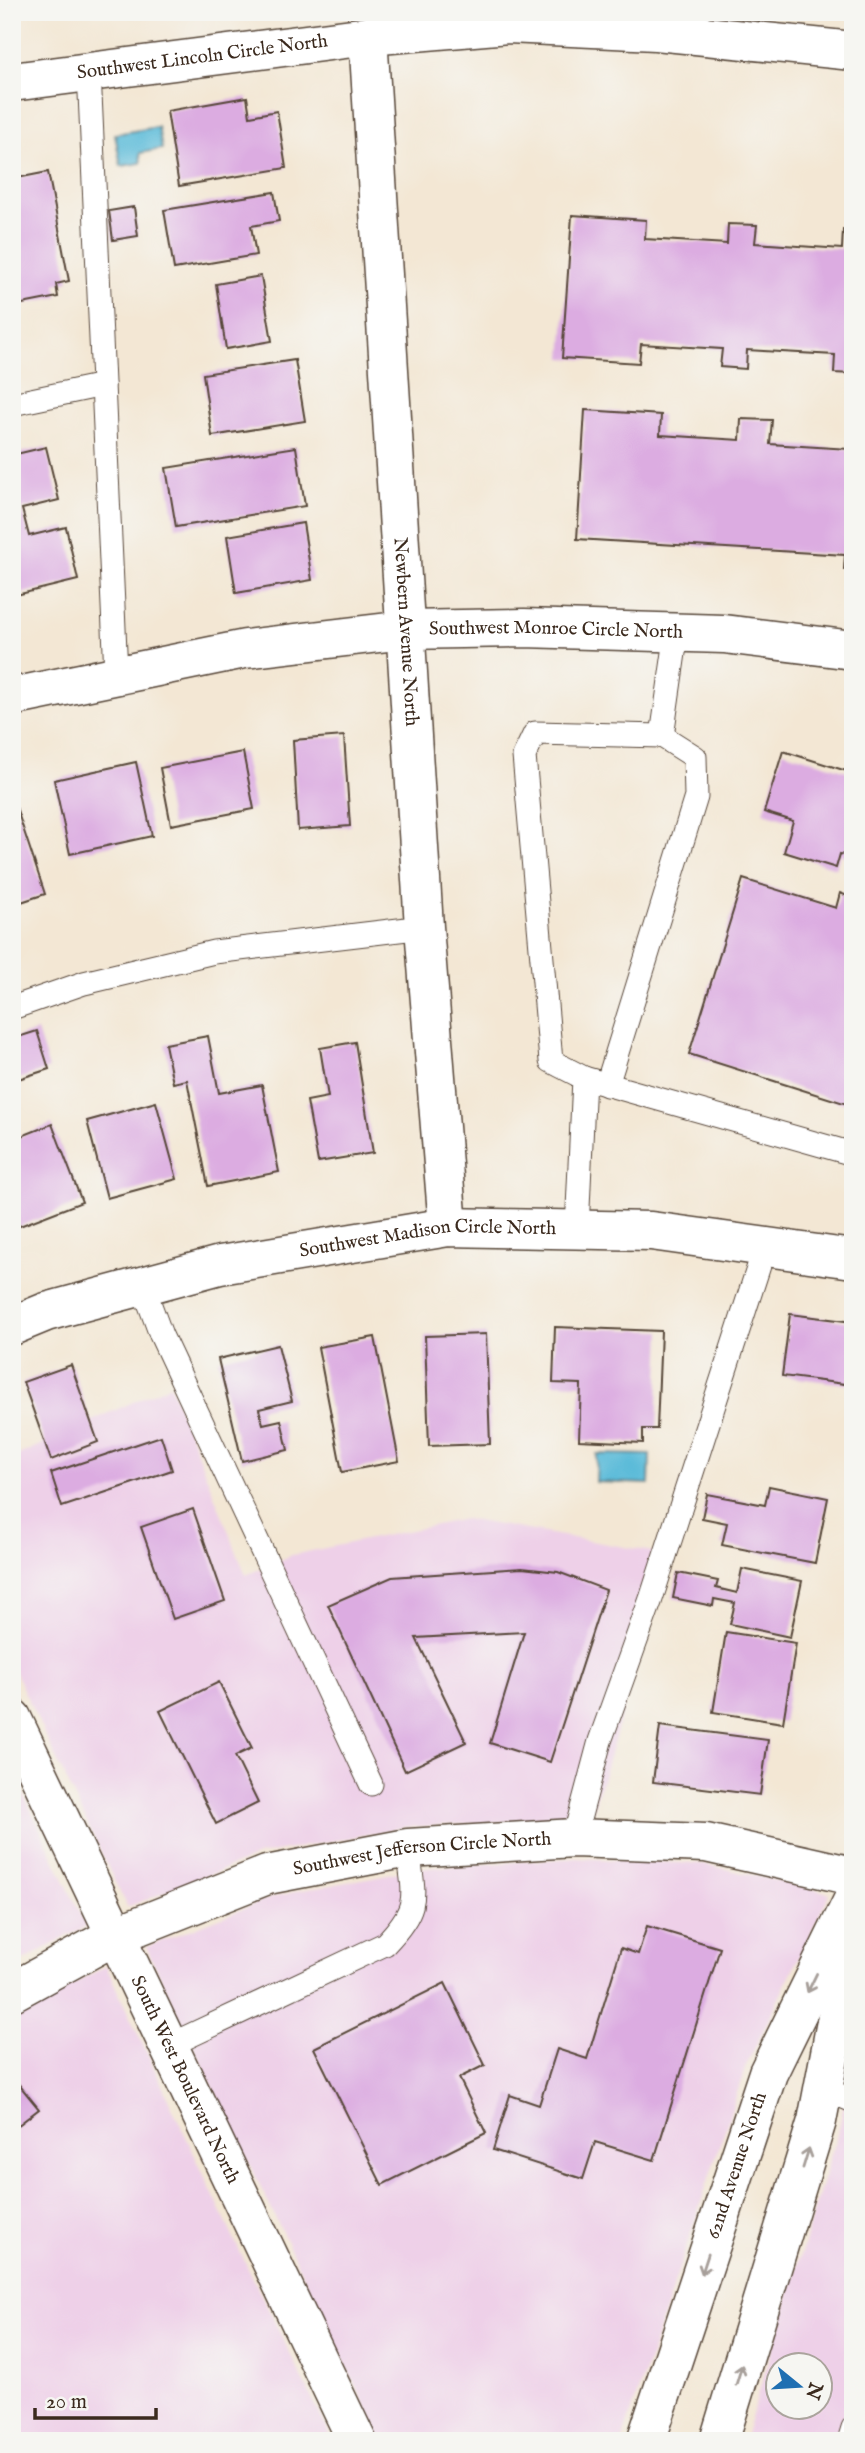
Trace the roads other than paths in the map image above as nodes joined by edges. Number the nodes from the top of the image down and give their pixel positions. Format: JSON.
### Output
{"nodes":[{"id":1,"x":657,"y":22,"type":"edge"},
{"id":2,"x":368,"y":36,"type":"junction"},
{"id":3,"x":853,"y":51,"type":"edge"},
{"id":4,"x":89,"y":71,"type":"junction"},
{"id":5,"x":12,"y":82,"type":"edge"},
{"id":6,"x":103,"y":385,"type":"junction"},
{"id":7,"x":12,"y":404,"type":"edge"},
{"id":8,"x":405,"y":630,"type":"junction"},
{"id":9,"x":677,"y":632,"type":"junction"},
{"id":10,"x":853,"y":650,"type":"edge"},
{"id":11,"x":116,"y":673,"type":"junction"},
{"id":12,"x":12,"y":697,"type":"edge"},
{"id":13,"x":662,"y":736,"type":"junction"},
{"id":14,"x":424,"y":927,"type":"junction"},
{"id":15,"x":12,"y":1008,"type":"edge"},
{"id":16,"x":584,"y":1078,"type":"junction"},
{"id":17,"x":607,"y":1085,"type":"junction"},
{"id":18,"x":853,"y":1154,"type":"edge"},
{"id":19,"x":448,"y":1227,"type":"junction"},
{"id":20,"x":577,"y":1230,"type":"junction"},
{"id":21,"x":765,"y":1247,"type":"junction"},
{"id":22,"x":853,"y":1259,"type":"edge"},
{"id":23,"x":144,"y":1286,"type":"junction"},
{"id":24,"x":12,"y":1326,"type":"edge"},
{"id":25,"x":12,"y":1718,"type":"edge"},
{"id":26,"x":371,"y":1784,"type":"dead end"},
{"id":27,"x":574,"y":1838,"type":"junction"},
{"id":28,"x":408,"y":1848,"type":"junction"},
{"id":29,"x":853,"y":1876,"type":"edge"},
{"id":30,"x":853,"y":1900,"type":"edge"},
{"id":31,"x":853,"y":1933,"type":"edge"},
{"id":32,"x":116,"y":1935,"type":"junction"},
{"id":33,"x":12,"y":1992,"type":"edge"},
{"id":34,"x":167,"y":2046,"type":"junction"},
{"id":35,"x":838,"y":2095,"type":"edge"},
{"id":36,"x":853,"y":2428,"type":"edge"},
{"id":37,"x":357,"y":2441,"type":"edge"},
{"id":38,"x":646,"y":2441,"type":"edge"},
{"id":39,"x":719,"y":2441,"type":"edge"},
{"id":40,"x":849,"y":2441,"type":"edge"}],
"edges":[{"from":1,"to":2,"type":"street","name":"Southwest Lincoln Circle North"},
{"from":1,"to":3,"type":"street","name":"Southwest Lincoln Circle North"},
{"from":2,"to":4,"type":"street","name":"Southwest Lincoln Circle North"},
{"from":2,"to":8,"type":"street","name":"Newbern Avenue North"},
{"from":4,"to":5,"type":"street","name":"Southwest Lincoln Circle North"},
{"from":4,"to":6,"type":"lane"},
{"from":6,"to":7,"type":"lane"},
{"from":6,"to":11,"type":"lane"},
{"from":8,"to":9,"type":"street","name":"Southwest Monroe Circle North"},
{"from":8,"to":11,"type":"street","name":"Southwest Monroe Circle North"},
{"from":8,"to":14,"type":"street","name":"Newbern Avenue North"},
{"from":9,"to":10,"type":"street","name":"Southwest Monroe Circle North"},
{"from":9,"to":13,"type":"lane"},
{"from":11,"to":12,"type":"street","name":"Southwest Monroe Circle North"},
{"from":13,"to":16,"type":"lane"},
{"from":13,"to":17,"type":"lane"},
{"from":14,"to":15,"type":"lane"},
{"from":14,"to":19,"type":"street","name":"Newbern Avenue North"},
{"from":16,"to":17,"type":"lane"},
{"from":16,"to":20,"type":"lane"},
{"from":17,"to":18,"type":"lane"},
{"from":19,"to":20,"type":"street","name":"Southwest Madison Circle North"},
{"from":19,"to":23,"type":"street","name":"Southwest Madison Circle North"},
{"from":20,"to":21,"type":"street","name":"Southwest Madison Circle North"},
{"from":21,"to":22,"type":"street","name":"Southwest Madison Circle North"},
{"from":21,"to":27,"type":"lane"},
{"from":23,"to":24,"type":"street","name":"Southwest Madison Circle North"},
{"from":23,"to":26,"type":"lane"},
{"from":25,"to":32,"type":"street","name":"South West Boulevard North"},
{"from":27,"to":28,"type":"street","name":"Southwest Jefferson Circle North"},
{"from":27,"to":29,"type":"street","name":"Southwest Jefferson Circle North"},
{"from":28,"to":32,"type":"street","name":"Southwest Jefferson Circle North"},
{"from":28,"to":34,"type":"lane"},
{"from":30,"to":38,"type":"street","name":"62nd Avenue North","one_way":true},
{"from":31,"to":35,"type":"street"},
{"from":32,"to":33,"type":"street","name":"Southwest Jefferson Circle North"},
{"from":32,"to":34,"type":"street","name":"South West Boulevard North"},
{"from":34,"to":37,"type":"street","name":"South West Boulevard North"},
{"from":39,"to":35,"type":"street","one_way":true},
{"from":36,"to":40,"type":"lane"}]}
